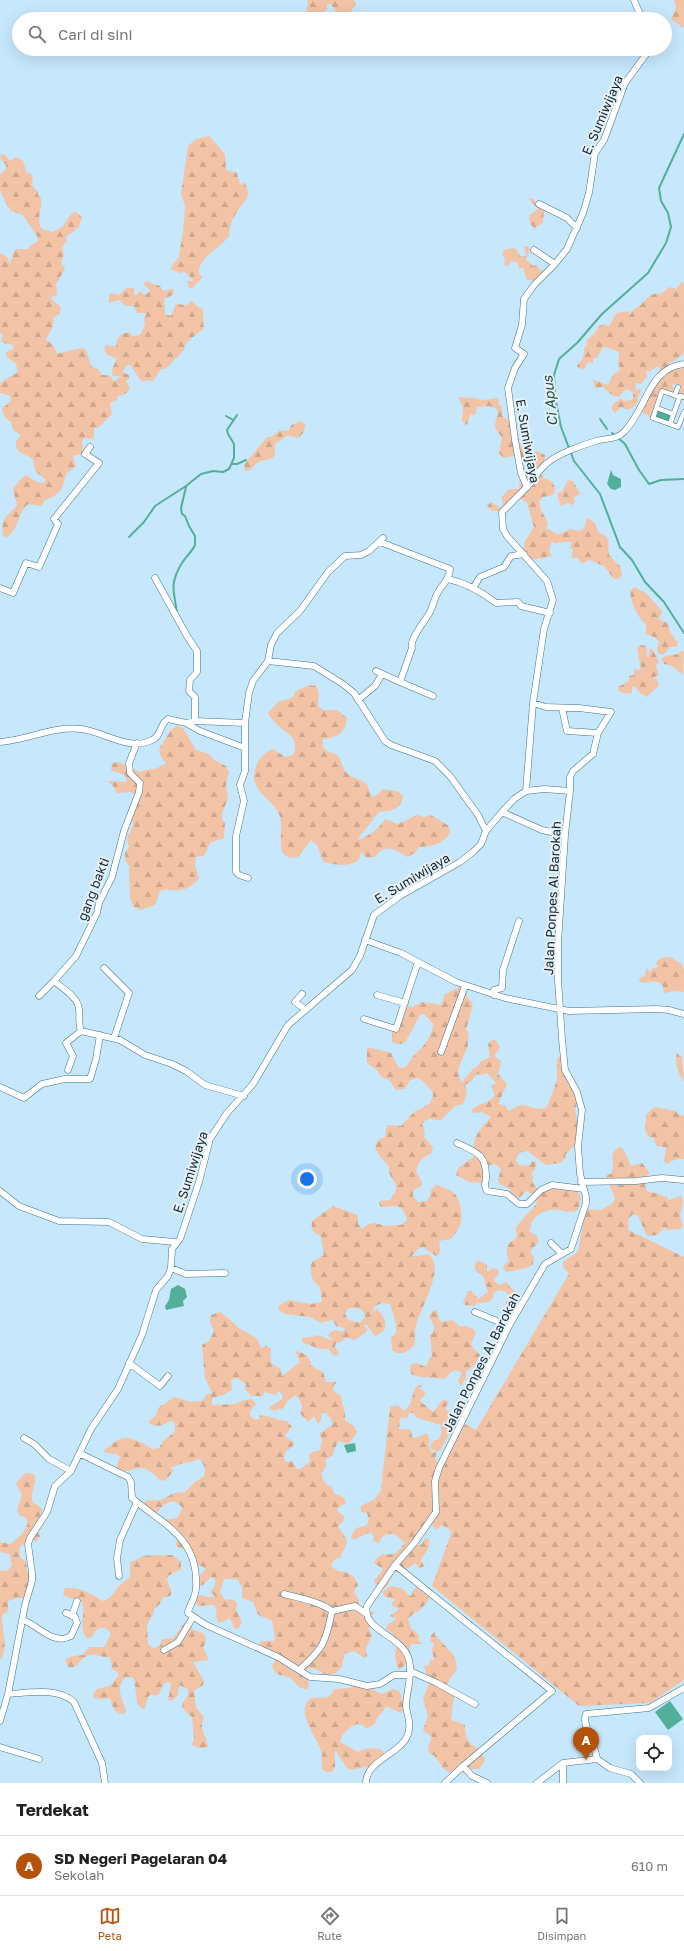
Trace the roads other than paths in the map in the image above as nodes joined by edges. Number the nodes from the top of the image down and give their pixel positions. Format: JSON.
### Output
{"nodes":[{"id":1,"x":634,"y":0,"type":"edge"},
{"id":2,"x":639,"y":12,"type":"edge"},
{"id":3,"x":645,"y":56,"type":"edge"},
{"id":4,"x":539,"y":204,"type":"dead end"},
{"id":5,"x":577,"y":228,"type":"junction"},
{"id":6,"x":534,"y":250,"type":"dead end"},
{"id":7,"x":555,"y":264,"type":"junction"},
{"id":8,"x":684,"y":364,"type":"edge"},
{"id":9,"x":678,"y":387,"type":"dead end"},
{"id":10,"x":679,"y":397,"type":"edge"},
{"id":11,"x":657,"y":408,"type":"junction"},
{"id":12,"x":674,"y":411,"type":"junction"},
{"id":13,"x":684,"y":412,"type":"edge"},
{"id":14,"x":670,"y":424,"type":"junction"},
{"id":15,"x":90,"y":447,"type":"dead end"},
{"id":16,"x":527,"y":487,"type":"junction"},
{"id":17,"x":524,"y":554,"type":"junction"},
{"id":18,"x":155,"y":578,"type":"dead end"},
{"id":19,"x":448,"y":578,"type":"junction"},
{"id":20,"x":0,"y":588,"type":"edge"},
{"id":21,"x":473,"y":588,"type":"junction"},
{"id":22,"x":550,"y":613,"type":"junction"},
{"id":23,"x":268,"y":661,"type":"junction"},
{"id":24,"x":376,"y":670,"type":"dead end"},
{"id":25,"x":382,"y":674,"type":"junction"},
{"id":26,"x":400,"y":682,"type":"junction"},
{"id":27,"x":433,"y":696,"type":"dead end"},
{"id":28,"x":358,"y":700,"type":"junction"},
{"id":29,"x":533,"y":703,"type":"junction"},
{"id":30,"x":562,"y":708,"type":"junction"},
{"id":31,"x":194,"y":721,"type":"junction"},
{"id":32,"x":186,"y":723,"type":"junction"},
{"id":33,"x":245,"y":723,"type":"junction"},
{"id":34,"x":598,"y":734,"type":"junction"},
{"id":35,"x":0,"y":742,"type":"edge"},
{"id":36,"x":137,"y":743,"type":"junction"},
{"id":37,"x":245,"y":748,"type":"junction"},
{"id":38,"x":526,"y":791,"type":"junction"},
{"id":39,"x":570,"y":791,"type":"junction"},
{"id":40,"x":502,"y":812,"type":"junction"},
{"id":41,"x":486,"y":831,"type":"junction"},
{"id":42,"x":565,"y":835,"type":"junction"},
{"id":43,"x":248,"y":878,"type":"dead end"},
{"id":44,"x":519,"y":920,"type":"dead end"},
{"id":45,"x":365,"y":940,"type":"junction"},
{"id":46,"x":418,"y":962,"type":"junction"},
{"id":47,"x":104,"y":968,"type":"dead end"},
{"id":48,"x":54,"y":981,"type":"junction"},
{"id":49,"x":465,"y":986,"type":"junction"},
{"id":50,"x":302,"y":994,"type":"dead end"},
{"id":51,"x":377,"y":995,"type":"dead end"},
{"id":52,"x":494,"y":995,"type":"junction"},
{"id":53,"x":39,"y":996,"type":"dead end"},
{"id":54,"x":405,"y":1003,"type":"junction"},
{"id":55,"x":561,"y":1009,"type":"junction"},
{"id":56,"x":306,"y":1010,"type":"junction"},
{"id":57,"x":684,"y":1014,"type":"edge"},
{"id":58,"x":364,"y":1019,"type":"dead end"},
{"id":59,"x":81,"y":1030,"type":"junction"},
{"id":60,"x":100,"y":1035,"type":"junction"},
{"id":61,"x":114,"y":1038,"type":"junction"},
{"id":62,"x":441,"y":1052,"type":"dead end"},
{"id":63,"x":68,"y":1070,"type":"dead end"},
{"id":64,"x":0,"y":1087,"type":"edge"},
{"id":65,"x":244,"y":1096,"type":"junction"},
{"id":66,"x":457,"y":1143,"type":"dead end"},
{"id":67,"x":684,"y":1180,"type":"edge"},
{"id":68,"x":581,"y":1182,"type":"junction"},
{"id":69,"x":584,"y":1189,"type":"junction"},
{"id":70,"x":0,"y":1191,"type":"edge"},
{"id":71,"x":176,"y":1242,"type":"junction"},
{"id":72,"x":551,"y":1243,"type":"dead end"},
{"id":73,"x":562,"y":1254,"type":"junction"},
{"id":74,"x":171,"y":1268,"type":"junction"},
{"id":75,"x":225,"y":1274,"type":"dead end"},
{"id":76,"x":475,"y":1312,"type":"dead end"},
{"id":77,"x":509,"y":1326,"type":"junction"},
{"id":78,"x":129,"y":1363,"type":"junction"},
{"id":79,"x":168,"y":1376,"type":"dead end"},
{"id":80,"x":24,"y":1438,"type":"dead end"},
{"id":81,"x":81,"y":1454,"type":"junction"},
{"id":82,"x":72,"y":1471,"type":"junction"},
{"id":83,"x":137,"y":1502,"type":"junction"},
{"id":84,"x":395,"y":1564,"type":"junction"},
{"id":85,"x":119,"y":1576,"type":"dead end"},
{"id":86,"x":284,"y":1594,"type":"dead end"},
{"id":87,"x":77,"y":1601,"type":"dead end"},
{"id":88,"x":180,"y":1609,"type":"dead end"},
{"id":89,"x":188,"y":1611,"type":"junction"},
{"id":90,"x":332,"y":1611,"type":"junction"},
{"id":91,"x":365,"y":1613,"type":"junction"},
{"id":92,"x":193,"y":1617,"type":"junction"},
{"id":93,"x":23,"y":1620,"type":"junction"},
{"id":94,"x":164,"y":1650,"type":"dead end"},
{"id":95,"x":299,"y":1670,"type":"junction"},
{"id":96,"x":410,"y":1673,"type":"junction"},
{"id":97,"x":684,"y":1688,"type":"edge"},
{"id":98,"x":8,"y":1694,"type":"junction"},
{"id":99,"x":475,"y":1704,"type":"dead end"},
{"id":100,"x":0,"y":1722,"type":"edge"},
{"id":101,"x":0,"y":1747,"type":"edge"},
{"id":102,"x":38,"y":1759,"type":"dead end"},
{"id":103,"x":597,"y":1759,"type":"junction"},
{"id":104,"x":563,"y":1763,"type":"junction"},
{"id":105,"x":463,"y":1766,"type":"junction"},
{"id":106,"x":105,"y":1783,"type":"edge"},
{"id":107,"x":366,"y":1783,"type":"edge"},
{"id":108,"x":445,"y":1783,"type":"edge"},
{"id":109,"x":487,"y":1783,"type":"edge"},
{"id":110,"x":537,"y":1783,"type":"edge"},
{"id":111,"x":563,"y":1783,"type":"edge"},
{"id":112,"x":640,"y":1783,"type":"edge"}],
"edges":[{"from":1,"to":2,"type":"street"},
{"from":3,"to":5,"type":"street","name":"E. Sumiwijaya"},
{"from":4,"to":5,"type":"street"},
{"from":5,"to":7,"type":"street","name":"E. Sumiwijaya"},
{"from":6,"to":7,"type":"street"},
{"from":7,"to":16,"type":"street","name":"E. Sumiwijaya"},
{"from":8,"to":16,"type":"street"},
{"from":9,"to":10,"type":"street"},
{"from":10,"to":11,"type":"street"},
{"from":10,"to":12,"type":"street"},
{"from":11,"to":12,"type":"street"},
{"from":11,"to":14,"type":"street"},
{"from":12,"to":13,"type":"street"},
{"from":12,"to":14,"type":"street"},
{"from":13,"to":14,"type":"street"},
{"from":15,"to":20,"type":"street"},
{"from":16,"to":17,"type":"street","name":"E. Sumiwijaya"},
{"from":17,"to":21,"type":"street"},
{"from":17,"to":22,"type":"street","name":"E. Sumiwijaya"},
{"from":18,"to":31,"type":"street"},
{"from":19,"to":21,"type":"street"},
{"from":19,"to":23,"type":"street"},
{"from":19,"to":26,"type":"street"},
{"from":21,"to":22,"type":"street"},
{"from":22,"to":29,"type":"street","name":"E. Sumiwijaya"},
{"from":23,"to":28,"type":"street"},
{"from":23,"to":33,"type":"street"},
{"from":24,"to":25,"type":"street"},
{"from":25,"to":26,"type":"street"},
{"from":25,"to":28,"type":"street"},
{"from":26,"to":27,"type":"street"},
{"from":28,"to":41,"type":"street"},
{"from":29,"to":30,"type":"street"},
{"from":29,"to":38,"type":"street","name":"E. Sumiwijaya"},
{"from":30,"to":34,"type":"street"},
{"from":30,"to":34,"type":"street","name":"Jalan Ponpes Al Barokah"},
{"from":31,"to":32,"type":"street"},
{"from":31,"to":33,"type":"street"},
{"from":32,"to":36,"type":"street"},
{"from":32,"to":37,"type":"street"},
{"from":33,"to":37,"type":"street"},
{"from":34,"to":39,"type":"street","name":"Jalan Ponpes Al Barokah"},
{"from":35,"to":36,"type":"street"},
{"from":36,"to":48,"type":"street","name":"gang bakti"},
{"from":37,"to":43,"type":"street"},
{"from":38,"to":39,"type":"street"},
{"from":38,"to":40,"type":"street","name":"E. Sumiwijaya"},
{"from":39,"to":42,"type":"street","name":"Jalan Ponpes Al Barokah"},
{"from":40,"to":41,"type":"street","name":"E. Sumiwijaya"},
{"from":40,"to":42,"type":"street"},
{"from":41,"to":45,"type":"street","name":"E. Sumiwijaya"},
{"from":42,"to":55,"type":"street","name":"Jalan Ponpes Al Barokah"},
{"from":44,"to":52,"type":"street"},
{"from":45,"to":46,"type":"street"},
{"from":45,"to":56,"type":"street","name":"E. Sumiwijaya"},
{"from":46,"to":49,"type":"street"},
{"from":46,"to":54,"type":"street"},
{"from":47,"to":61,"type":"street"},
{"from":48,"to":53,"type":"street"},
{"from":48,"to":59,"type":"street"},
{"from":49,"to":52,"type":"street"},
{"from":49,"to":62,"type":"street"},
{"from":50,"to":56,"type":"street"},
{"from":51,"to":54,"type":"street"},
{"from":52,"to":55,"type":"street"},
{"from":54,"to":58,"type":"street"},
{"from":55,"to":57,"type":"street"},
{"from":55,"to":68,"type":"street","name":"Jalan Ponpes Al Barokah"},
{"from":56,"to":65,"type":"street","name":"E. Sumiwijaya"},
{"from":59,"to":60,"type":"street"},
{"from":59,"to":63,"type":"street"},
{"from":60,"to":61,"type":"street"},
{"from":60,"to":64,"type":"street"},
{"from":61,"to":65,"type":"street"},
{"from":65,"to":71,"type":"street","name":"E. Sumiwijaya"},
{"from":66,"to":69,"type":"street"},
{"from":67,"to":68,"type":"street"},
{"from":68,"to":69,"type":"street","name":"Jalan Ponpes Al Barokah"},
{"from":69,"to":73,"type":"street","name":"Jalan Ponpes Al Barokah"},
{"from":70,"to":71,"type":"street"},
{"from":71,"to":74,"type":"street","name":"E. Sumiwijaya"},
{"from":72,"to":73,"type":"street"},
{"from":73,"to":77,"type":"street","name":"Jalan Ponpes Al Barokah"},
{"from":74,"to":75,"type":"street"},
{"from":74,"to":78,"type":"street","name":"E. Sumiwijaya"},
{"from":76,"to":77,"type":"street"},
{"from":77,"to":84,"type":"street","name":"Jalan Ponpes Al Barokah"},
{"from":78,"to":79,"type":"street"},
{"from":78,"to":81,"type":"street","name":"E. Sumiwijaya"},
{"from":80,"to":82,"type":"street"},
{"from":81,"to":82,"type":"street","name":"E. Sumiwijaya"},
{"from":81,"to":83,"type":"street"},
{"from":82,"to":93,"type":"street","name":"E. Sumiwijaya"},
{"from":83,"to":85,"type":"street"},
{"from":83,"to":89,"type":"street"},
{"from":84,"to":91,"type":"street","name":"Jalan Ponpes Al Barokah"},
{"from":84,"to":105,"type":"street"},
{"from":86,"to":90,"type":"street"},
{"from":87,"to":93,"type":"street"},
{"from":88,"to":89,"type":"street"},
{"from":89,"to":92,"type":"street"},
{"from":90,"to":91,"type":"street"},
{"from":90,"to":95,"type":"street"},
{"from":91,"to":96,"type":"street"},
{"from":92,"to":94,"type":"street"},
{"from":92,"to":95,"type":"street"},
{"from":93,"to":98,"type":"street","name":"E. Sumiwijaya"},
{"from":95,"to":96,"type":"street"},
{"from":96,"to":99,"type":"street"},
{"from":96,"to":107,"type":"street"},
{"from":97,"to":103,"type":"street"},
{"from":98,"to":100,"type":"street","name":"E. Sumiwijaya"},
{"from":98,"to":106,"type":"street"},
{"from":101,"to":102,"type":"street"},
{"from":103,"to":104,"type":"street"},
{"from":103,"to":112,"type":"street"},
{"from":104,"to":110,"type":"street"},
{"from":104,"to":111,"type":"street"},
{"from":105,"to":108,"type":"street"},
{"from":105,"to":109,"type":"street"}]}
